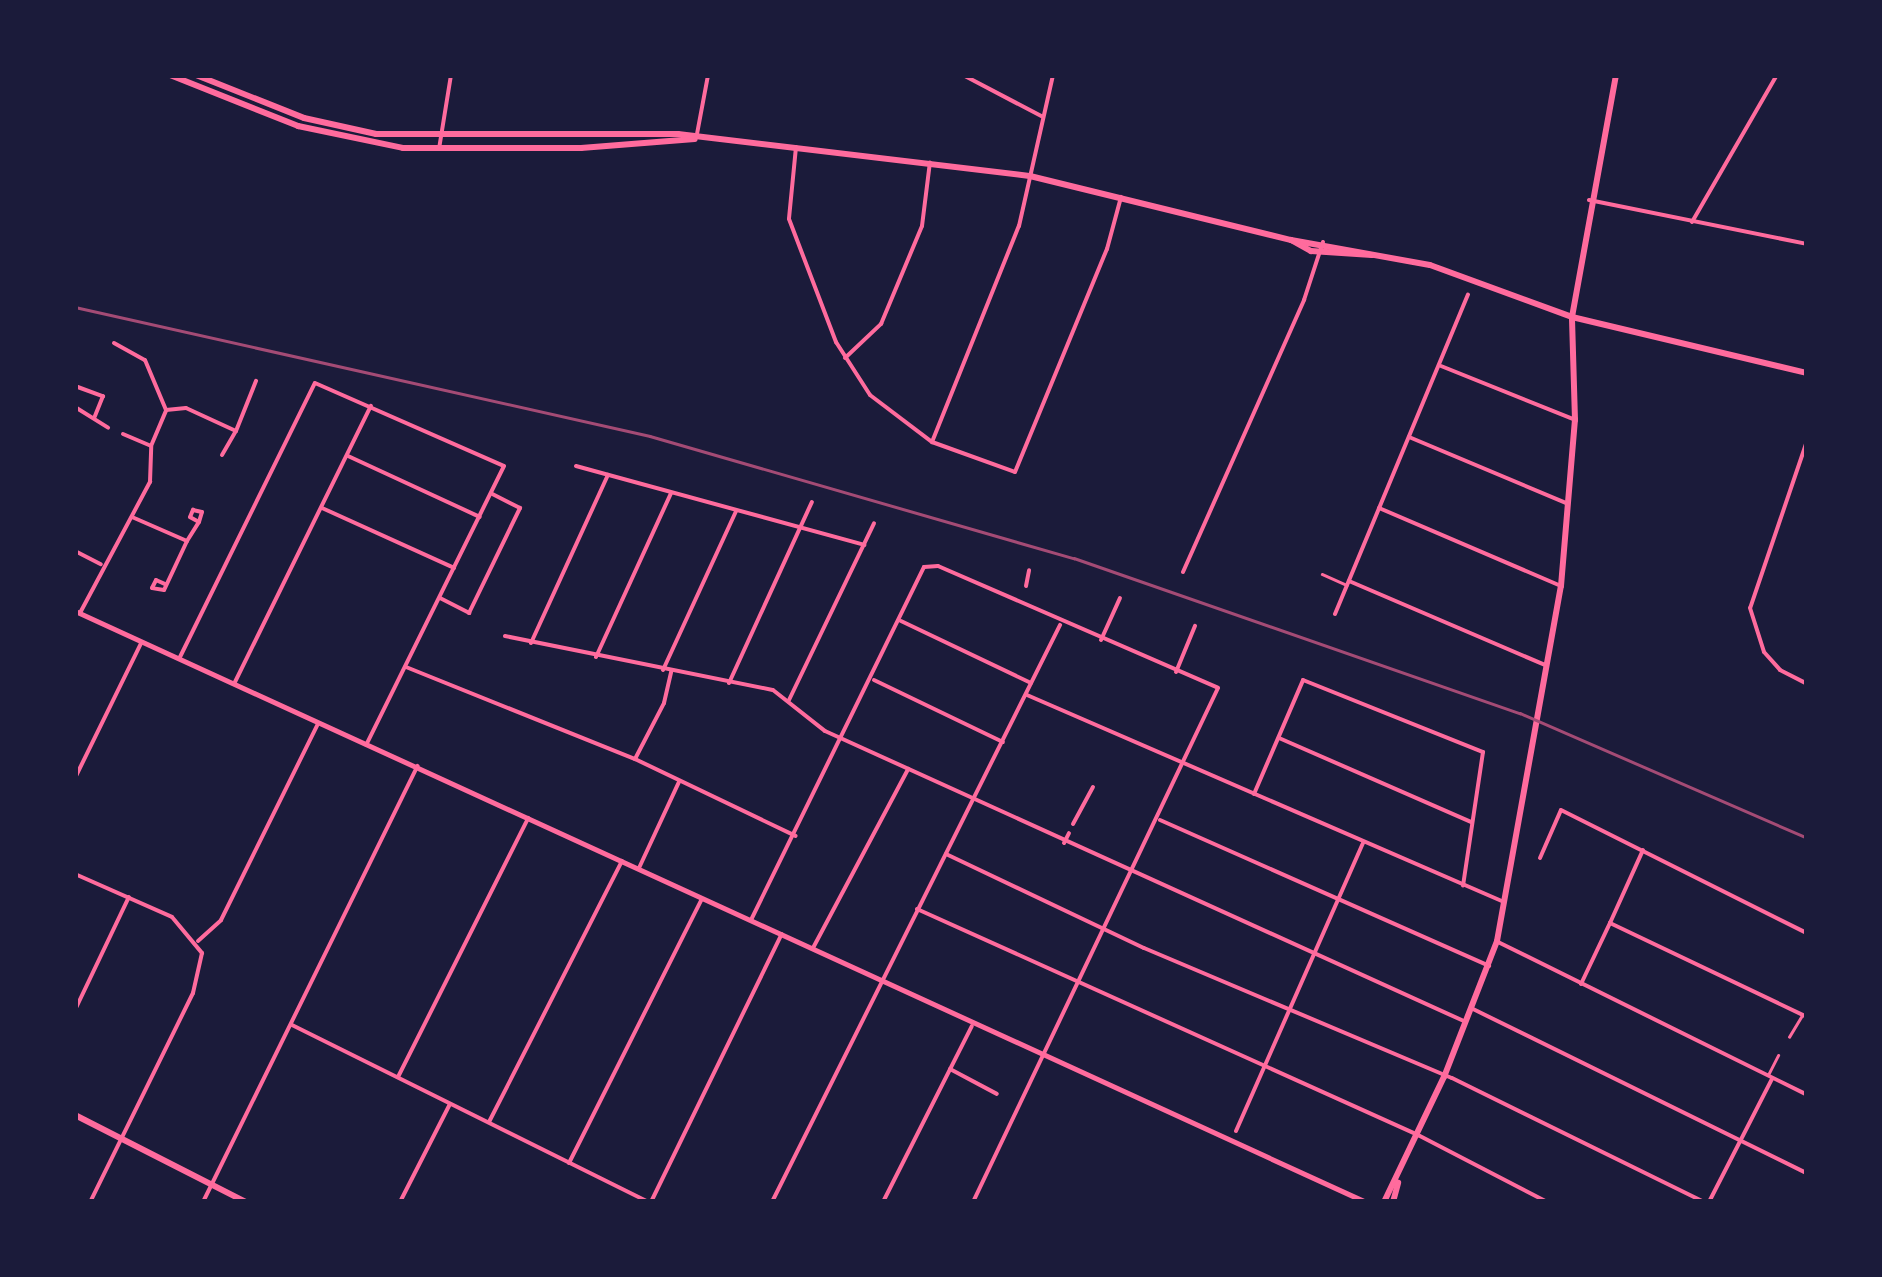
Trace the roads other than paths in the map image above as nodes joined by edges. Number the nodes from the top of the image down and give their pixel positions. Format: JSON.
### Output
{"nodes":[{"id":1,"x":170,"y":75,"type":"edge"},
{"id":2,"x":196,"y":75,"type":"edge"},
{"id":3,"x":451,"y":75,"type":"edge"},
{"id":4,"x":708,"y":75,"type":"edge"},
{"id":5,"x":963,"y":75,"type":"edge"},
{"id":6,"x":1053,"y":75,"type":"edge"},
{"id":7,"x":1616,"y":75,"type":"edge"},
{"id":8,"x":1777,"y":75,"type":"edge"},
{"id":9,"x":1043,"y":118,"type":"junction"},
{"id":10,"x":439,"y":138,"type":"junction"},
{"id":11,"x":696,"y":138,"type":"junction"},
{"id":12,"x":796,"y":146,"type":"junction"},
{"id":13,"x":439,"y":149,"type":"junction"},
{"id":14,"x":930,"y":161,"type":"junction"},
{"id":15,"x":1030,"y":176,"type":"junction"},
{"id":16,"x":1120,"y":197,"type":"junction"},
{"id":17,"x":1589,"y":200,"type":"junction"},
{"id":18,"x":1692,"y":222,"type":"junction"},
{"id":19,"x":1291,"y":240,"type":"junction"},
{"id":20,"x":1323,"y":242,"type":"junction"},
{"id":21,"x":1807,"y":244,"type":"edge"},
{"id":22,"x":1320,"y":252,"type":"junction"},
{"id":23,"x":1373,"y":255,"type":"junction"},
{"id":24,"x":1468,"y":295,"type":"dead end"},
{"id":25,"x":1572,"y":317,"type":"junction"},
{"id":26,"x":114,"y":344,"type":"dead end"},
{"id":27,"x":845,"y":358,"type":"junction"},
{"id":28,"x":1438,"y":365,"type":"junction"},
{"id":29,"x":1807,"y":373,"type":"edge"},
{"id":30,"x":256,"y":380,"type":"dead end"},
{"id":31,"x":75,"y":386,"type":"edge"},
{"id":32,"x":372,"y":406,"type":"junction"},
{"id":33,"x":75,"y":407,"type":"edge"},
{"id":34,"x":166,"y":410,"type":"junction"},
{"id":35,"x":95,"y":416,"type":"junction"},
{"id":36,"x":1575,"y":420,"type":"junction"},
{"id":37,"x":108,"y":428,"type":"dead end"},
{"id":38,"x":236,"y":431,"type":"junction"},
{"id":39,"x":123,"y":434,"type":"dead end"},
{"id":40,"x":1409,"y":437,"type":"junction"},
{"id":41,"x":1807,"y":441,"type":"edge"},
{"id":42,"x":932,"y":442,"type":"junction"},
{"id":43,"x":151,"y":446,"type":"junction"},
{"id":44,"x":222,"y":454,"type":"dead end"},
{"id":45,"x":346,"y":456,"type":"junction"},
{"id":46,"x":576,"y":466,"type":"dead end"},
{"id":47,"x":608,"y":475,"type":"junction"},
{"id":48,"x":671,"y":492,"type":"junction"},
{"id":49,"x":491,"y":494,"type":"junction"},
{"id":50,"x":812,"y":502,"type":"dead end"},
{"id":51,"x":1571,"y":504,"type":"junction"},
{"id":52,"x":320,"y":507,"type":"junction"},
{"id":53,"x":1379,"y":508,"type":"junction"},
{"id":54,"x":736,"y":510,"type":"junction"},
{"id":55,"x":132,"y":517,"type":"junction"},
{"id":56,"x":480,"y":517,"type":"junction"},
{"id":57,"x":199,"y":522,"type":"dead end"},
{"id":58,"x":874,"y":522,"type":"dead end"},
{"id":59,"x":799,"y":528,"type":"junction"},
{"id":60,"x":188,"y":542,"type":"junction"},
{"id":61,"x":864,"y":545,"type":"junction"},
{"id":62,"x":75,"y":550,"type":"edge"},
{"id":63,"x":102,"y":564,"type":"junction"},
{"id":64,"x":454,"y":568,"type":"junction"},
{"id":65,"x":1029,"y":570,"type":"dead end"},
{"id":66,"x":1183,"y":572,"type":"dead end"},
{"id":67,"x":1322,"y":574,"type":"dead end"},
{"id":68,"x":1348,"y":583,"type":"junction"},
{"id":69,"x":165,"y":584,"type":"dead end"},
{"id":70,"x":1026,"y":586,"type":"dead end"},
{"id":71,"x":1561,"y":586,"type":"junction"},
{"id":72,"x":1022,"y":595,"type":"dead end"},
{"id":73,"x":440,"y":598,"type":"junction"},
{"id":74,"x":1120,"y":598,"type":"dead end"},
{"id":75,"x":1018,"y":604,"type":"junction"},
{"id":76,"x":77,"y":612,"type":"edge"},
{"id":77,"x":1335,"y":614,"type":"dead end"},
{"id":78,"x":900,"y":621,"type":"junction"},
{"id":79,"x":1060,"y":623,"type":"junction"},
{"id":80,"x":1195,"y":626,"type":"dead end"},
{"id":81,"x":505,"y":636,"type":"dead end"},
{"id":82,"x":1101,"y":640,"type":"junction"},
{"id":83,"x":141,"y":642,"type":"junction"},
{"id":84,"x":532,"y":644,"type":"junction"},
{"id":85,"x":596,"y":657,"type":"junction"},
{"id":86,"x":179,"y":658,"type":"junction"},
{"id":87,"x":406,"y":666,"type":"junction"},
{"id":88,"x":1547,"y":666,"type":"junction"},
{"id":89,"x":663,"y":670,"type":"junction"},
{"id":90,"x":671,"y":672,"type":"junction"},
{"id":91,"x":1176,"y":672,"type":"junction"},
{"id":92,"x":874,"y":680,"type":"junction"},
{"id":93,"x":729,"y":683,"type":"junction"},
{"id":94,"x":234,"y":684,"type":"junction"},
{"id":95,"x":1031,"y":684,"type":"junction"},
{"id":96,"x":1807,"y":684,"type":"edge"},
{"id":97,"x":1027,"y":695,"type":"junction"},
{"id":98,"x":789,"y":700,"type":"junction"},
{"id":99,"x":318,"y":722,"type":"junction"},
{"id":100,"x":1278,"y":738,"type":"junction"},
{"id":101,"x":845,"y":740,"type":"junction"},
{"id":102,"x":1003,"y":742,"type":"junction"},
{"id":103,"x":366,"y":745,"type":"junction"},
{"id":104,"x":635,"y":759,"type":"junction"},
{"id":105,"x":1184,"y":764,"type":"junction"},
{"id":106,"x":418,"y":766,"type":"junction"},
{"id":107,"x":908,"y":769,"type":"junction"},
{"id":108,"x":75,"y":778,"type":"edge"},
{"id":109,"x":680,"y":780,"type":"junction"},
{"id":110,"x":1093,"y":788,"type":"dead end"},
{"id":111,"x":1254,"y":794,"type":"junction"},
{"id":112,"x":973,"y":799,"type":"junction"},
{"id":113,"x":528,"y":818,"type":"junction"},
{"id":114,"x":1158,"y":819,"type":"junction"},
{"id":115,"x":1471,"y":822,"type":"junction"},
{"id":116,"x":1073,"y":824,"type":"dead end"},
{"id":117,"x":1069,"y":833,"type":"dead end"},
{"id":118,"x":796,"y":836,"type":"junction"},
{"id":119,"x":1064,"y":843,"type":"junction"},
{"id":120,"x":1363,"y":843,"type":"junction"},
{"id":121,"x":1644,"y":850,"type":"junction"},
{"id":122,"x":946,"y":854,"type":"junction"},
{"id":123,"x":1540,"y":858,"type":"dead end"},
{"id":124,"x":622,"y":861,"type":"junction"},
{"id":125,"x":639,"y":868,"type":"junction"},
{"id":126,"x":75,"y":874,"type":"edge"},
{"id":127,"x":1132,"y":875,"type":"junction"},
{"id":128,"x":1463,"y":886,"type":"junction"},
{"id":129,"x":130,"y":895,"type":"junction"},
{"id":130,"x":702,"y":898,"type":"junction"},
{"id":131,"x":1338,"y":899,"type":"junction"},
{"id":132,"x":1504,"y":902,"type":"junction"},
{"id":133,"x":917,"y":908,"type":"junction"},
{"id":134,"x":751,"y":920,"type":"junction"},
{"id":135,"x":1610,"y":923,"type":"junction"},
{"id":136,"x":1106,"y":930,"type":"junction"},
{"id":137,"x":1807,"y":933,"type":"edge"},
{"id":138,"x":782,"y":934,"type":"junction"},
{"id":139,"x":1496,"y":941,"type":"junction"},
{"id":140,"x":198,"y":942,"type":"junction"},
{"id":141,"x":813,"y":948,"type":"junction"},
{"id":142,"x":1314,"y":955,"type":"junction"},
{"id":143,"x":1489,"y":966,"type":"junction"},
{"id":144,"x":881,"y":982,"type":"junction"},
{"id":145,"x":1581,"y":984,"type":"junction"},
{"id":146,"x":1080,"y":986,"type":"junction"},
{"id":147,"x":1471,"y":1008,"type":"junction"},
{"id":148,"x":75,"y":1010,"type":"edge"},
{"id":149,"x":1289,"y":1012,"type":"junction"},
{"id":150,"x":1806,"y":1014,"type":"edge"},
{"id":151,"x":1466,"y":1022,"type":"junction"},
{"id":152,"x":292,"y":1026,"type":"junction"},
{"id":153,"x":972,"y":1026,"type":"junction"},
{"id":154,"x":1788,"y":1036,"type":"dead end"},
{"id":155,"x":1778,"y":1055,"type":"dead end"},
{"id":156,"x":1046,"y":1061,"type":"junction"},
{"id":157,"x":1264,"y":1068,"type":"junction"},
{"id":158,"x":950,"y":1069,"type":"junction"},
{"id":159,"x":1444,"y":1077,"type":"junction"},
{"id":160,"x":398,"y":1078,"type":"junction"},
{"id":161,"x":1770,"y":1078,"type":"junction"},
{"id":162,"x":997,"y":1094,"type":"dead end"},
{"id":163,"x":1807,"y":1096,"type":"edge"},
{"id":164,"x":450,"y":1104,"type":"junction"},
{"id":165,"x":75,"y":1115,"type":"edge"},
{"id":166,"x":489,"y":1122,"type":"junction"},
{"id":167,"x":1236,"y":1131,"type":"dead end"},
{"id":168,"x":1418,"y":1135,"type":"junction"},
{"id":169,"x":119,"y":1138,"type":"junction"},
{"id":170,"x":1740,"y":1140,"type":"junction"},
{"id":171,"x":569,"y":1163,"type":"junction"},
{"id":172,"x":1807,"y":1173,"type":"edge"},
{"id":173,"x":1399,"y":1177,"type":"junction"},
{"id":174,"x":212,"y":1184,"type":"junction"},
{"id":175,"x":401,"y":1200,"type":"edge"},
{"id":176,"x":90,"y":1202,"type":"edge"},
{"id":177,"x":203,"y":1202,"type":"edge"},
{"id":178,"x":246,"y":1202,"type":"edge"},
{"id":179,"x":411,"y":1202,"type":"edge"},
{"id":180,"x":650,"y":1202,"type":"edge"},
{"id":181,"x":772,"y":1202,"type":"edge"},
{"id":182,"x":883,"y":1202,"type":"edge"},
{"id":183,"x":973,"y":1202,"type":"edge"},
{"id":184,"x":1366,"y":1202,"type":"edge"},
{"id":185,"x":1384,"y":1202,"type":"edge"},
{"id":186,"x":1394,"y":1202,"type":"edge"},
{"id":187,"x":1547,"y":1202,"type":"edge"},
{"id":188,"x":1707,"y":1202,"type":"edge"}],
"edges":[{"from":1,"to":13,"type":"main road"},
{"from":2,"to":10,"type":"main road"},
{"from":3,"to":10,"type":"street"},
{"from":4,"to":11,"type":"street"},
{"from":5,"to":9,"type":"street"},
{"from":6,"to":9,"type":"street"},
{"from":7,"to":17,"type":"main road"},
{"from":8,"to":18,"type":"street"},
{"from":9,"to":15,"type":"street"},
{"from":10,"to":11,"type":"main road"},
{"from":10,"to":13,"type":"street"},
{"from":11,"to":12,"type":"main road"},
{"from":11,"to":13,"type":"main road"},
{"from":12,"to":14,"type":"main road"},
{"from":12,"to":27,"type":"street"},
{"from":14,"to":15,"type":"main road"},
{"from":14,"to":27,"type":"street"},
{"from":15,"to":16,"type":"main road"},
{"from":15,"to":42,"type":"street"},
{"from":16,"to":19,"type":"main road"},
{"from":16,"to":42,"type":"street"},
{"from":17,"to":18,"type":"street"},
{"from":17,"to":25,"type":"main road"},
{"from":18,"to":21,"type":"street"},
{"from":19,"to":20,"type":"main road"},
{"from":19,"to":22,"type":"main road"},
{"from":20,"to":22,"type":"street"},
{"from":20,"to":23,"type":"main road"},
{"from":22,"to":23,"type":"main road"},
{"from":22,"to":66,"type":"street"},
{"from":23,"to":25,"type":"main road"},
{"from":24,"to":28,"type":"street"},
{"from":25,"to":29,"type":"main road"},
{"from":25,"to":36,"type":"main road"},
{"from":26,"to":34,"type":"street"},
{"from":27,"to":42,"type":"street"},
{"from":28,"to":36,"type":"street"},
{"from":28,"to":40,"type":"street"},
{"from":30,"to":38,"type":"street"},
{"from":31,"to":35,"type":"street"},
{"from":32,"to":45,"type":"street"},
{"from":32,"to":49,"type":"street"},
{"from":32,"to":86,"type":"street"},
{"from":33,"to":35,"type":"street"},
{"from":34,"to":38,"type":"street"},
{"from":34,"to":43,"type":"street"},
{"from":35,"to":37,"type":"street"},
{"from":36,"to":51,"type":"main road"},
{"from":38,"to":44,"type":"street"},
{"from":39,"to":43,"type":"street"},
{"from":40,"to":51,"type":"street"},
{"from":40,"to":53,"type":"street"},
{"from":41,"to":96,"type":"street"},
{"from":43,"to":55,"type":"street"},
{"from":45,"to":52,"type":"street"},
{"from":45,"to":56,"type":"street"},
{"from":46,"to":47,"type":"street"},
{"from":47,"to":48,"type":"street"},
{"from":47,"to":84,"type":"street"},
{"from":48,"to":54,"type":"street"},
{"from":48,"to":85,"type":"street"},
{"from":49,"to":56,"type":"street"},
{"from":49,"to":73,"type":"street"},
{"from":50,"to":59,"type":"street"},
{"from":51,"to":71,"type":"main road"},
{"from":52,"to":64,"type":"street"},
{"from":52,"to":94,"type":"street"},
{"from":53,"to":68,"type":"street"},
{"from":53,"to":71,"type":"street"},
{"from":54,"to":59,"type":"street"},
{"from":54,"to":89,"type":"street"},
{"from":55,"to":60,"type":"street"},
{"from":55,"to":63,"type":"street"},
{"from":56,"to":64,"type":"street"},
{"from":57,"to":60,"type":"street"},
{"from":58,"to":61,"type":"street"},
{"from":59,"to":61,"type":"street"},
{"from":59,"to":93,"type":"street"},
{"from":60,"to":69,"type":"street"},
{"from":61,"to":98,"type":"street"},
{"from":62,"to":63,"type":"street"},
{"from":63,"to":76,"type":"street"},
{"from":64,"to":73,"type":"street"},
{"from":65,"to":70,"type":"street"},
{"from":67,"to":68,"type":"lane"},
{"from":68,"to":77,"type":"street"},
{"from":68,"to":88,"type":"street"},
{"from":71,"to":88,"type":"main road"},
{"from":72,"to":75,"type":"street"},
{"from":73,"to":87,"type":"street"},
{"from":74,"to":82,"type":"street"},
{"from":75,"to":78,"type":"street"},
{"from":75,"to":79,"type":"street"},
{"from":76,"to":83,"type":"street"},
{"from":78,"to":92,"type":"street"},
{"from":78,"to":95,"type":"street"},
{"from":79,"to":82,"type":"street"},
{"from":79,"to":95,"type":"street"},
{"from":80,"to":91,"type":"street"},
{"from":81,"to":84,"type":"street"},
{"from":82,"to":91,"type":"street"},
{"from":83,"to":86,"type":"street"},
{"from":83,"to":108,"type":"street"},
{"from":84,"to":85,"type":"street"},
{"from":85,"to":89,"type":"street"},
{"from":86,"to":94,"type":"street"},
{"from":87,"to":103,"type":"street"},
{"from":87,"to":104,"type":"street"},
{"from":88,"to":132,"type":"main road"},
{"from":89,"to":90,"type":"street"},
{"from":90,"to":93,"type":"street"},
{"from":90,"to":104,"type":"street"},
{"from":91,"to":105,"type":"street"},
{"from":92,"to":101,"type":"street"},
{"from":92,"to":102,"type":"street"},
{"from":93,"to":98,"type":"street"},
{"from":94,"to":99,"type":"street"},
{"from":95,"to":97,"type":"street"},
{"from":97,"to":102,"type":"street"},
{"from":97,"to":105,"type":"street"},
{"from":98,"to":101,"type":"street"},
{"from":99,"to":103,"type":"street"},
{"from":99,"to":140,"type":"street"},
{"from":100,"to":111,"type":"street"},
{"from":100,"to":115,"type":"street"},
{"from":100,"to":115,"type":"street"},
{"from":101,"to":107,"type":"street"},
{"from":101,"to":118,"type":"street"},
{"from":102,"to":112,"type":"street"},
{"from":103,"to":106,"type":"street"},
{"from":104,"to":109,"type":"street"},
{"from":105,"to":111,"type":"street"},
{"from":105,"to":114,"type":"street"},
{"from":106,"to":113,"type":"street"},
{"from":106,"to":152,"type":"street"},
{"from":107,"to":112,"type":"street"},
{"from":107,"to":141,"type":"street"},
{"from":109,"to":118,"type":"street"},
{"from":109,"to":125,"type":"street"},
{"from":110,"to":116,"type":"street"},
{"from":111,"to":120,"type":"street"},
{"from":112,"to":119,"type":"street"},
{"from":112,"to":122,"type":"street"},
{"from":113,"to":124,"type":"street"},
{"from":113,"to":160,"type":"street"},
{"from":114,"to":127,"type":"street"},
{"from":114,"to":131,"type":"street"},
{"from":115,"to":128,"type":"street"},
{"from":117,"to":119,"type":"street"},
{"from":118,"to":134,"type":"street"},
{"from":119,"to":127,"type":"street"},
{"from":120,"to":128,"type":"street"},
{"from":120,"to":131,"type":"street"},
{"from":121,"to":123,"type":"street"},
{"from":121,"to":135,"type":"street"},
{"from":121,"to":137,"type":"street"},
{"from":122,"to":133,"type":"street"},
{"from":122,"to":136,"type":"street"},
{"from":124,"to":125,"type":"street"},
{"from":124,"to":166,"type":"street"},
{"from":125,"to":130,"type":"street"},
{"from":126,"to":129,"type":"street"},
{"from":127,"to":136,"type":"street"},
{"from":127,"to":142,"type":"street"},
{"from":128,"to":132,"type":"street"},
{"from":129,"to":140,"type":"street"},
{"from":129,"to":148,"type":"street"},
{"from":130,"to":134,"type":"street"},
{"from":130,"to":171,"type":"street"},
{"from":131,"to":142,"type":"street"},
{"from":131,"to":143,"type":"street"},
{"from":132,"to":139,"type":"main road"},
{"from":133,"to":144,"type":"street"},
{"from":133,"to":146,"type":"street"},
{"from":134,"to":138,"type":"street"},
{"from":135,"to":145,"type":"street"},
{"from":135,"to":150,"type":"street"},
{"from":136,"to":146,"type":"street"},
{"from":136,"to":149,"type":"street"},
{"from":138,"to":141,"type":"street"},
{"from":138,"to":180,"type":"street"},
{"from":139,"to":143,"type":"main road"},
{"from":139,"to":145,"type":"street"},
{"from":140,"to":169,"type":"street"},
{"from":141,"to":144,"type":"street"},
{"from":142,"to":149,"type":"street"},
{"from":142,"to":151,"type":"street"},
{"from":143,"to":147,"type":"main road"},
{"from":144,"to":153,"type":"street"},
{"from":144,"to":181,"type":"street"},
{"from":145,"to":161,"type":"street"},
{"from":146,"to":156,"type":"street"},
{"from":146,"to":157,"type":"street"},
{"from":147,"to":151,"type":"main road"},
{"from":147,"to":170,"type":"street"},
{"from":149,"to":157,"type":"street"},
{"from":149,"to":159,"type":"street"},
{"from":150,"to":154,"type":"lane"},
{"from":151,"to":159,"type":"main road"},
{"from":152,"to":160,"type":"street"},
{"from":152,"to":174,"type":"street"},
{"from":153,"to":156,"type":"street"},
{"from":153,"to":158,"type":"street"},
{"from":155,"to":161,"type":"lane"},
{"from":156,"to":183,"type":"street"},
{"from":156,"to":184,"type":"street"},
{"from":157,"to":167,"type":"street"},
{"from":157,"to":168,"type":"street"},
{"from":158,"to":162,"type":"street"},
{"from":158,"to":182,"type":"street"},
{"from":159,"to":168,"type":"main road"},
{"from":159,"to":188,"type":"street"},
{"from":160,"to":164,"type":"street"},
{"from":161,"to":163,"type":"street"},
{"from":161,"to":170,"type":"street"},
{"from":164,"to":166,"type":"street"},
{"from":164,"to":175,"type":"street"},
{"from":165,"to":169,"type":"main road"},
{"from":166,"to":171,"type":"street"},
{"from":168,"to":173,"type":"main road"},
{"from":168,"to":187,"type":"street"},
{"from":169,"to":174,"type":"main road"},
{"from":169,"to":176,"type":"street"},
{"from":170,"to":172,"type":"street"},
{"from":170,"to":188,"type":"street"},
{"from":171,"to":180,"type":"street"},
{"from":173,"to":185,"type":"main road"},
{"from":173,"to":186,"type":"main road"},
{"from":174,"to":177,"type":"street"},
{"from":174,"to":178,"type":"main road"},
{"from":175,"to":179,"type":"street"}]}
